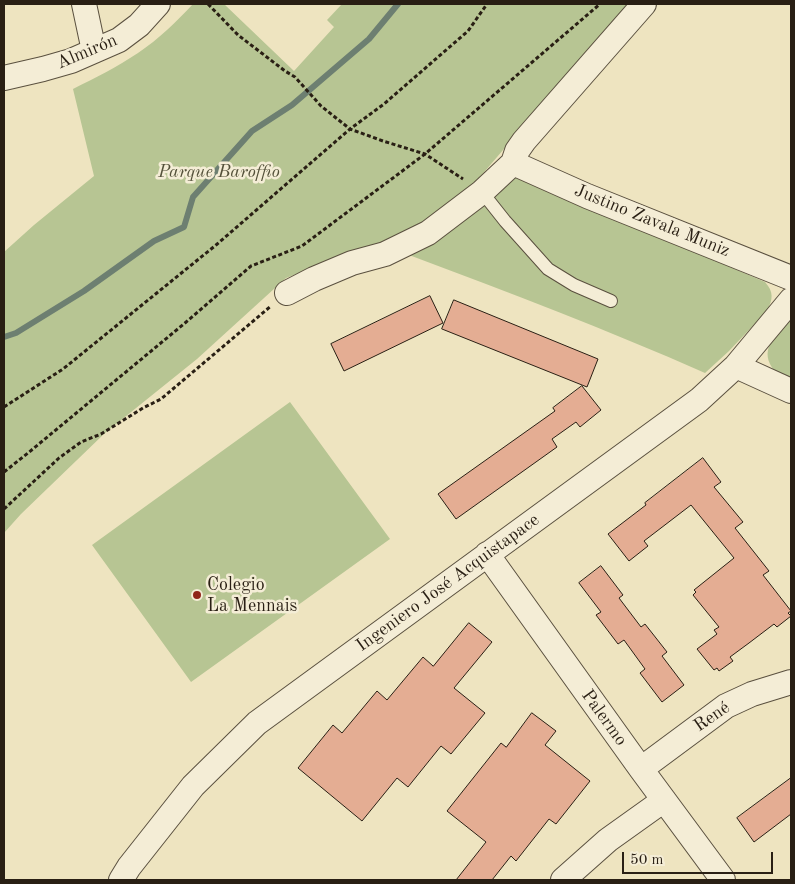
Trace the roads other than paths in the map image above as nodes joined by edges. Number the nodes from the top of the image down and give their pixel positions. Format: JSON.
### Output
{"nodes":[{"id":1,"x":84,"y":4,"type":"edge"},
{"id":2,"x":158,"y":4,"type":"edge"},
{"id":3,"x":644,"y":4,"type":"edge"},
{"id":4,"x":94,"y":51,"type":"junction"},
{"id":5,"x":4,"y":78,"type":"edge"},
{"id":6,"x":513,"y":162,"type":"junction"},
{"id":7,"x":482,"y":192,"type":"junction"},
{"id":8,"x":791,"y":278,"type":"edge"},
{"id":9,"x":287,"y":293,"type":"road end"},
{"id":10,"x":791,"y":300,"type":"edge"},
{"id":11,"x":611,"y":301,"type":"dead end"},
{"id":12,"x":736,"y":366,"type":"junction"},
{"id":13,"x":791,"y":391,"type":"edge"},
{"id":14,"x":487,"y":554,"type":"junction"},
{"id":15,"x":791,"y":682,"type":"edge"},
{"id":16,"x":641,"y":769,"type":"junction"},
{"id":17,"x":664,"y":800,"type":"junction"},
{"id":18,"x":120,"y":880,"type":"edge"},
{"id":19,"x":563,"y":880,"type":"edge"},
{"id":20,"x":723,"y":880,"type":"edge"}],
"edges":[{"from":1,"to":4,"type":"street"},
{"from":2,"to":4,"type":"street","name":"Almirón"},
{"from":3,"to":6,"type":"street"},
{"from":4,"to":5,"type":"street","name":"Almirón"},
{"from":6,"to":7,"type":"street"},
{"from":6,"to":8,"type":"street","name":"Justino Zavala Muniz"},
{"from":7,"to":9,"type":"street"},
{"from":7,"to":11,"type":"lane"},
{"from":10,"to":12,"type":"street","name":"Ingeniero José Acquistapace"},
{"from":12,"to":13,"type":"street"},
{"from":12,"to":14,"type":"street","name":"Ingeniero José Acquistapace"},
{"from":14,"to":16,"type":"street","name":"Palermo"},
{"from":14,"to":18,"type":"street","name":"Ingeniero José Acquistapace"},
{"from":15,"to":16,"type":"street","name":"René"},
{"from":16,"to":17,"type":"street","name":"Palermo"},
{"from":17,"to":19,"type":"street"},
{"from":17,"to":20,"type":"street","name":"Palermo"}]}
